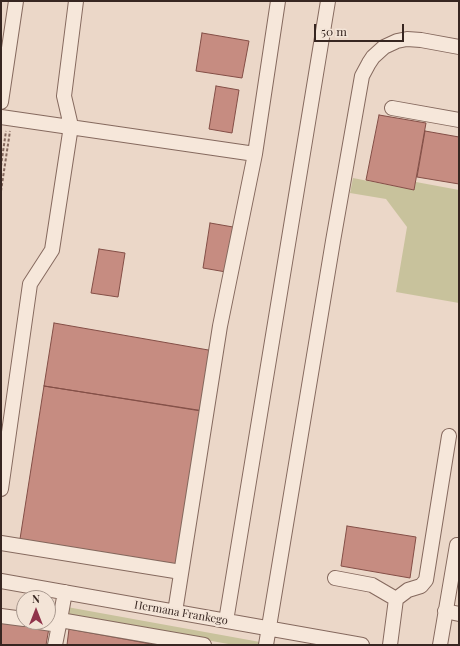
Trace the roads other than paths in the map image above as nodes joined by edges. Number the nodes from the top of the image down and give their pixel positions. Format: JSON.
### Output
{"nodes":[{"id":1,"x":16,"y":1,"type":"edge"},
{"id":2,"x":76,"y":1,"type":"edge"},
{"id":3,"x":278,"y":1,"type":"edge"},
{"id":4,"x":328,"y":1,"type":"edge"},
{"id":5,"x":459,"y":47,"type":"edge"},
{"id":6,"x":1,"y":102,"type":"edge"},
{"id":7,"x":392,"y":108,"type":"dead end"},
{"id":8,"x":1,"y":116,"type":"edge"},
{"id":9,"x":459,"y":120,"type":"edge"},
{"id":10,"x":71,"y":126,"type":"junction"},
{"id":11,"x":255,"y":154,"type":"junction"},
{"id":12,"x":449,"y":436,"type":"dead end"},
{"id":13,"x":1,"y":489,"type":"edge"},
{"id":14,"x":1,"y":543,"type":"edge"},
{"id":15,"x":457,"y":545,"type":"dead end"},
{"id":16,"x":181,"y":572,"type":"junction"},
{"id":17,"x":335,"y":578,"type":"dead end"},
{"id":18,"x":1,"y":581,"type":"edge"},
{"id":19,"x":64,"y":592,"type":"junction"},
{"id":20,"x":396,"y":600,"type":"junction"},
{"id":21,"x":175,"y":612,"type":"junction"},
{"id":22,"x":452,"y":612,"type":"edge"},
{"id":23,"x":1,"y":616,"type":"edge"},
{"id":24,"x":16,"y":619,"type":"edge"},
{"id":25,"x":226,"y":621,"type":"junction"},
{"id":26,"x":56,"y":623,"type":"edge"},
{"id":27,"x":59,"y":623,"type":"junction"},
{"id":28,"x":269,"y":628,"type":"junction"},
{"id":29,"x":56,"y":645,"type":"edge"},
{"id":30,"x":204,"y":645,"type":"edge"},
{"id":31,"x":266,"y":645,"type":"edge"},
{"id":32,"x":362,"y":645,"type":"edge"},
{"id":33,"x":390,"y":645,"type":"edge"},
{"id":34,"x":440,"y":645,"type":"edge"}],
"edges":[{"from":1,"to":6,"type":"street"},
{"from":2,"to":10,"type":"street"},
{"from":3,"to":11,"type":"street"},
{"from":4,"to":25,"type":"street"},
{"from":5,"to":28,"type":"street"},
{"from":7,"to":9,"type":"street"},
{"from":8,"to":10,"type":"street"},
{"from":10,"to":11,"type":"street"},
{"from":10,"to":13,"type":"street"},
{"from":11,"to":16,"type":"street"},
{"from":12,"to":20,"type":"street"},
{"from":14,"to":16,"type":"street"},
{"from":15,"to":22,"type":"street"},
{"from":16,"to":21,"type":"street"},
{"from":17,"to":20,"type":"street"},
{"from":18,"to":19,"type":"street","name":"Hermana Frankego"},
{"from":19,"to":21,"type":"street","name":"Hermana Frankego"},
{"from":19,"to":27,"type":"street"},
{"from":20,"to":33,"type":"street"},
{"from":21,"to":25,"type":"street","name":"Hermana Frankego"},
{"from":22,"to":34,"type":"street"},
{"from":23,"to":24,"type":"street"},
{"from":25,"to":28,"type":"street","name":"Hermana Frankego"},
{"from":26,"to":27,"type":"street"},
{"from":27,"to":29,"type":"street"},
{"from":27,"to":30,"type":"street"},
{"from":28,"to":31,"type":"street"},
{"from":28,"to":32,"type":"street","name":"Hermana Frankego"}]}
